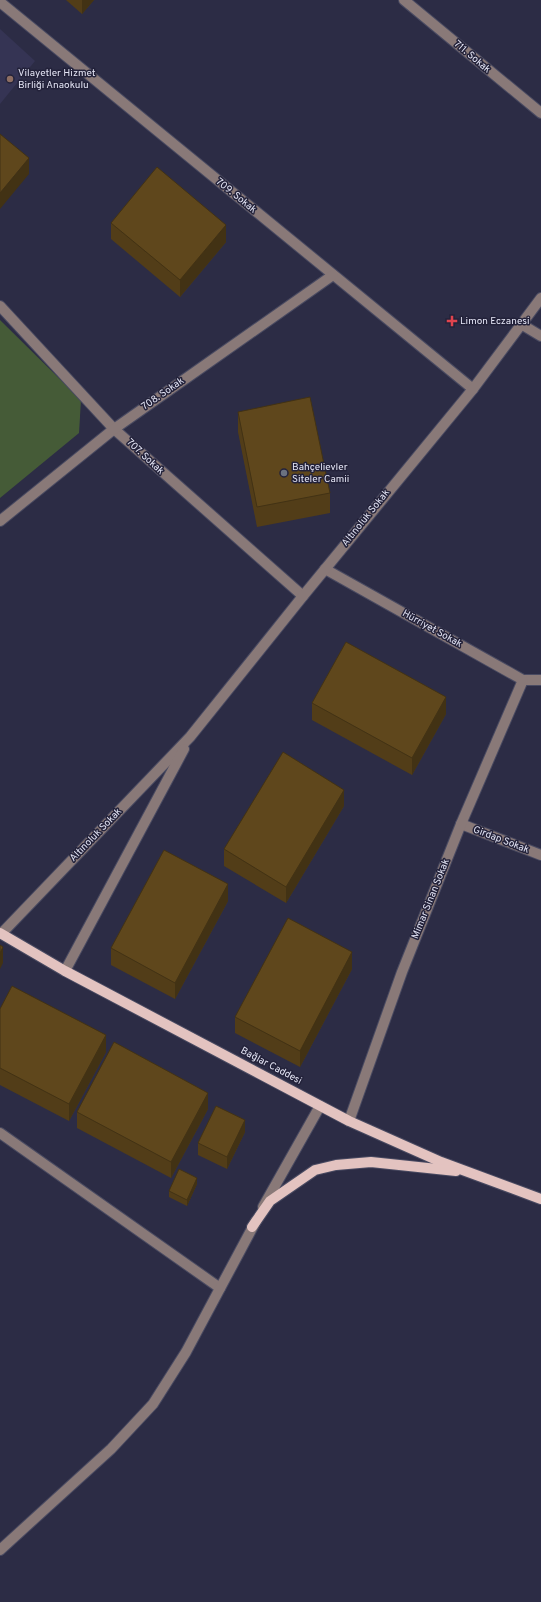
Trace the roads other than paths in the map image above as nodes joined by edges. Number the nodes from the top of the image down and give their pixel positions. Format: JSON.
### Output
{"nodes":[{"id":1,"x":404,"y":0,"type":"edge"},
{"id":2,"x":0,"y":2,"type":"edge"},
{"id":3,"x":541,"y":113,"type":"edge"},
{"id":4,"x":332,"y":275,"type":"junction"},
{"id":5,"x":541,"y":298,"type":"edge"},
{"id":6,"x":0,"y":306,"type":"edge"},
{"id":7,"x":521,"y":324,"type":"junction"},
{"id":8,"x":541,"y":336,"type":"edge"},
{"id":9,"x":473,"y":389,"type":"junction"},
{"id":10,"x":114,"y":429,"type":"junction"},
{"id":11,"x":0,"y":521,"type":"edge"},
{"id":12,"x":325,"y":569,"type":"junction"},
{"id":13,"x":302,"y":596,"type":"junction"},
{"id":14,"x":523,"y":680,"type":"junction"},
{"id":15,"x":541,"y":680,"type":"edge"},
{"id":16,"x":190,"y":737,"type":"junction"},
{"id":17,"x":461,"y":824,"type":"junction"},
{"id":18,"x":541,"y":856,"type":"edge"},
{"id":19,"x":1,"y":934,"type":"edge"},
{"id":20,"x":65,"y":970,"type":"junction"},
{"id":21,"x":320,"y":1106,"type":"junction"},
{"id":22,"x":349,"y":1121,"type":"junction"},
{"id":23,"x":0,"y":1133,"type":"edge"},
{"id":24,"x":468,"y":1172,"type":"junction"},
{"id":25,"x":541,"y":1198,"type":"edge"},
{"id":26,"x":252,"y":1227,"type":"junction"},
{"id":27,"x":220,"y":1288,"type":"junction"},
{"id":28,"x":0,"y":1550,"type":"edge"}],
"edges":[{"from":1,"to":3,"type":"street","name":"711. Sokak"},
{"from":2,"to":4,"type":"street","name":"709. Sokak"},
{"from":4,"to":9,"type":"street","name":"709. Sokak"},
{"from":4,"to":10,"type":"street","name":"708. Sokak"},
{"from":5,"to":7,"type":"street","name":"Altınoluk Sokak"},
{"from":6,"to":10,"type":"street","name":"707. Sokak"},
{"from":7,"to":8,"type":"street"},
{"from":7,"to":9,"type":"street","name":"Altınoluk Sokak"},
{"from":9,"to":12,"type":"street","name":"Altınoluk Sokak"},
{"from":10,"to":11,"type":"street","name":"708. Sokak"},
{"from":10,"to":13,"type":"street","name":"707. Sokak"},
{"from":12,"to":13,"type":"street","name":"Altınoluk Sokak"},
{"from":12,"to":14,"type":"street","name":"Hürriyet Sokak"},
{"from":13,"to":16,"type":"street","name":"Altınoluk Sokak"},
{"from":14,"to":15,"type":"street","name":"Hürriyet Sokak"},
{"from":14,"to":17,"type":"street","name":"Mimar Sinan Sokak"},
{"from":16,"to":19,"type":"street","name":"Altınoluk Sokak"},
{"from":16,"to":20,"type":"street","name":"Altınoluk Sokak"},
{"from":17,"to":18,"type":"street","name":"Girdap Sokak"},
{"from":17,"to":22,"type":"street","name":"Mimar Sinan Sokak"},
{"from":19,"to":20,"type":"main road","name":"Bağlar Caddesi"},
{"from":20,"to":21,"type":"main road","name":"Bağlar Caddesi"},
{"from":21,"to":22,"type":"main road","name":"Bağlar Caddesi"},
{"from":21,"to":26,"type":"street"},
{"from":22,"to":24,"type":"main road","name":"Bağlar Caddesi"},
{"from":23,"to":27,"type":"street"},
{"from":24,"to":25,"type":"main road","name":"Bağlar Caddesi"},
{"from":24,"to":26,"type":"main road"},
{"from":26,"to":27,"type":"street"},
{"from":27,"to":28,"type":"street"}]}
